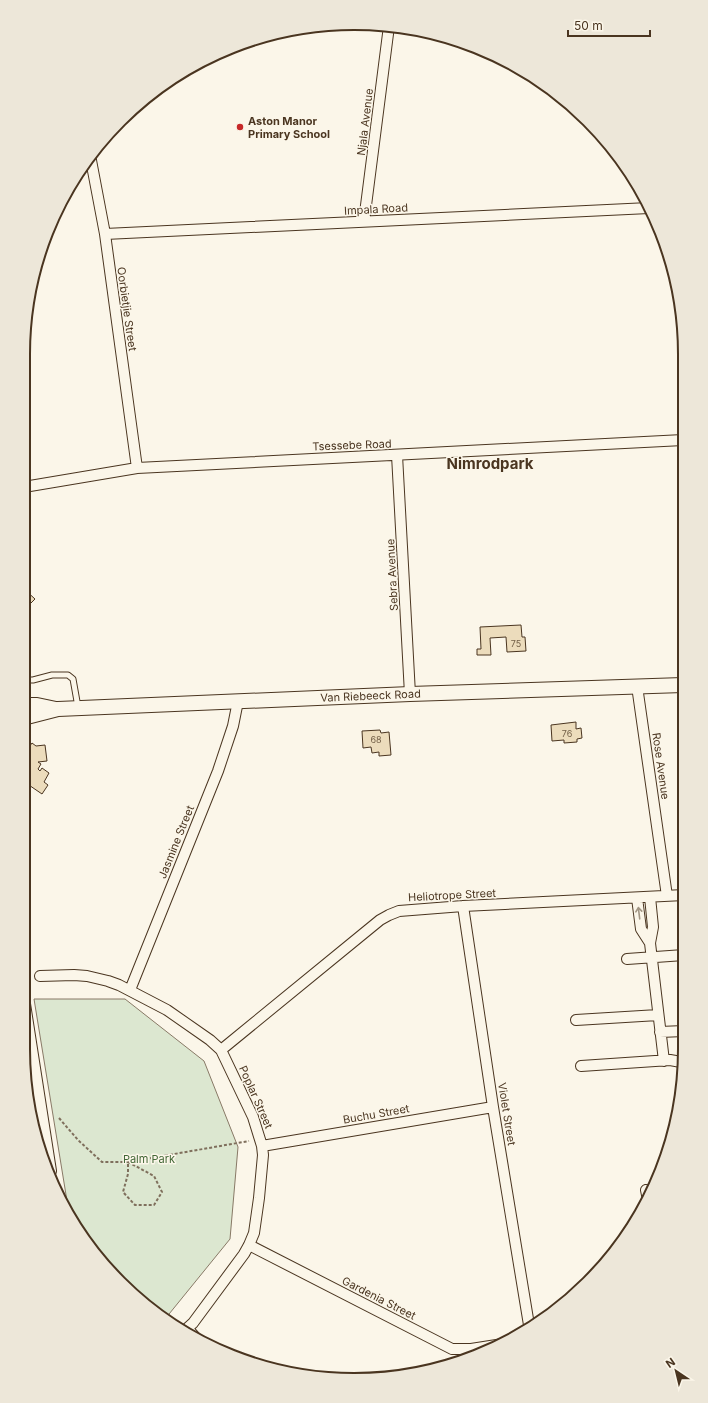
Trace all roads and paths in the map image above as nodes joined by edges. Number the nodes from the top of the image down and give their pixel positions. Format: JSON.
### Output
{"nodes":[{"id":1,"x":388,"y":32,"type":"edge"},
{"id":2,"x":92,"y":164,"type":"edge"},
{"id":3,"x":644,"y":208,"type":"edge"},
{"id":4,"x":364,"y":221,"type":"junction"},
{"id":5,"x":105,"y":234,"type":"junction"},
{"id":6,"x":678,"y":440,"type":"edge"},
{"id":7,"x":397,"y":455,"type":"junction"},
{"id":8,"x":137,"y":468,"type":"junction"},
{"id":9,"x":30,"y":486,"type":"edge"},
{"id":10,"x":30,"y":680,"type":"edge"},
{"id":11,"x":678,"y":685,"type":"edge"},
{"id":12,"x":637,"y":686,"type":"junction"},
{"id":13,"x":410,"y":694,"type":"junction"},
{"id":14,"x":238,"y":701,"type":"junction"},
{"id":15,"x":30,"y":705,"type":"edge"},
{"id":16,"x":78,"y":708,"type":"junction"},
{"id":17,"x":58,"y":709,"type":"junction"},
{"id":18,"x":30,"y":716,"type":"edge"},
{"id":19,"x":678,"y":895,"type":"edge"},
{"id":20,"x":667,"y":896,"type":"junction"},
{"id":21,"x":650,"y":897,"type":"junction"},
{"id":22,"x":638,"y":898,"type":"junction"},
{"id":23,"x":463,"y":906,"type":"junction"},
{"id":24,"x":650,"y":943,"type":"junction"},
{"id":25,"x":678,"y":956,"type":"edge"},
{"id":26,"x":652,"y":958,"type":"junction"},
{"id":27,"x":627,"y":959,"type":"dead end"},
{"id":28,"x":40,"y":976,"type":"dead end"},
{"id":29,"x":130,"y":990,"type":"junction"},
{"id":30,"x":658,"y":1015,"type":"junction"},
{"id":31,"x":576,"y":1020,"type":"dead end"},
{"id":32,"x":678,"y":1031,"type":"edge"},
{"id":33,"x":660,"y":1032,"type":"junction"},
{"id":34,"x":30,"y":1049,"type":"edge"},
{"id":35,"x":221,"y":1050,"type":"junction"},
{"id":36,"x":664,"y":1061,"type":"junction"},
{"id":37,"x":677,"y":1061,"type":"edge"},
{"id":38,"x":581,"y":1066,"type":"dead end"},
{"id":39,"x":493,"y":1107,"type":"junction"},
{"id":40,"x":59,"y":1118,"type":"dead end"},
{"id":41,"x":262,"y":1143,"type":"junction"},
{"id":42,"x":45,"y":1147,"type":"edge"},
{"id":43,"x":128,"y":1162,"type":"junction"},
{"id":44,"x":250,"y":1245,"type":"junction"},
{"id":45,"x":528,"y":1322,"type":"edge"},
{"id":46,"x":187,"y":1327,"type":"edge"},
{"id":47,"x":478,"y":1348,"type":"edge"}],
"edges":[{"from":1,"to":4,"type":"street","name":"Njala Avenue"},
{"from":2,"to":5,"type":"street","name":"Oorbietjie Street"},
{"from":3,"to":4,"type":"street","name":"Impala Road"},
{"from":4,"to":5,"type":"street","name":"Impala Road"},
{"from":5,"to":8,"type":"street","name":"Oorbietjie Street"},
{"from":6,"to":7,"type":"street","name":"Tsessebe Road"},
{"from":7,"to":8,"type":"street","name":"Tsessebe Road"},
{"from":7,"to":13,"type":"street","name":"Sebra Avenue"},
{"from":8,"to":9,"type":"street","name":"Tsessebe Road"},
{"from":10,"to":16,"type":"lane"},
{"from":11,"to":12,"type":"street","name":"Van Riebeeck Road"},
{"from":12,"to":13,"type":"street","name":"Van Riebeeck Road"},
{"from":12,"to":20,"type":"street","name":"Rose Avenue"},
{"from":13,"to":14,"type":"street","name":"Van Riebeeck Road"},
{"from":14,"to":16,"type":"street","name":"Van Riebeeck Road"},
{"from":14,"to":29,"type":"street","name":"Jasmine Street"},
{"from":15,"to":17,"type":"street","name":"Van Riebeeck Road"},
{"from":16,"to":17,"type":"street","name":"Van Riebeeck Road"},
{"from":17,"to":18,"type":"street","name":"Van Riebeeck Road"},
{"from":19,"to":20,"type":"street","name":"Heliotrope Street"},
{"from":20,"to":21,"type":"street","name":"Heliotrope Street"},
{"from":21,"to":22,"type":"street","name":"Heliotrope Street"},
{"from":21,"to":24,"type":"street"},
{"from":22,"to":23,"type":"street","name":"Heliotrope Street"},
{"from":24,"to":22,"type":"street","one_way":true},
{"from":23,"to":35,"type":"street","name":"Heliotrope Street"},
{"from":23,"to":39,"type":"street","name":"Violet Street"},
{"from":24,"to":26,"type":"street"},
{"from":25,"to":26,"type":"street"},
{"from":26,"to":27,"type":"street"},
{"from":26,"to":30,"type":"street"},
{"from":28,"to":29,"type":"street","name":"Poplar Street"},
{"from":29,"to":35,"type":"street","name":"Poplar Street"},
{"from":30,"to":31,"type":"street"},
{"from":30,"to":33,"type":"street"},
{"from":32,"to":33,"type":"street"},
{"from":33,"to":36,"type":"street"},
{"from":34,"to":42,"type":"street"},
{"from":35,"to":41,"type":"street","name":"Poplar Street"},
{"from":36,"to":37,"type":"street"},
{"from":36,"to":38,"type":"street"},
{"from":39,"to":41,"type":"street","name":"Buchu Street"},
{"from":39,"to":45,"type":"street","name":"Violet Street"},
{"from":40,"to":43,"type":"path"},
{"from":41,"to":43,"type":"path"},
{"from":41,"to":44,"type":"street","name":"Poplar Street"},
{"from":43,"to":43,"type":"path"},
{"from":44,"to":46,"type":"street","name":"Poplar Street"},
{"from":44,"to":47,"type":"street","name":"Gardenia Street"}]}
